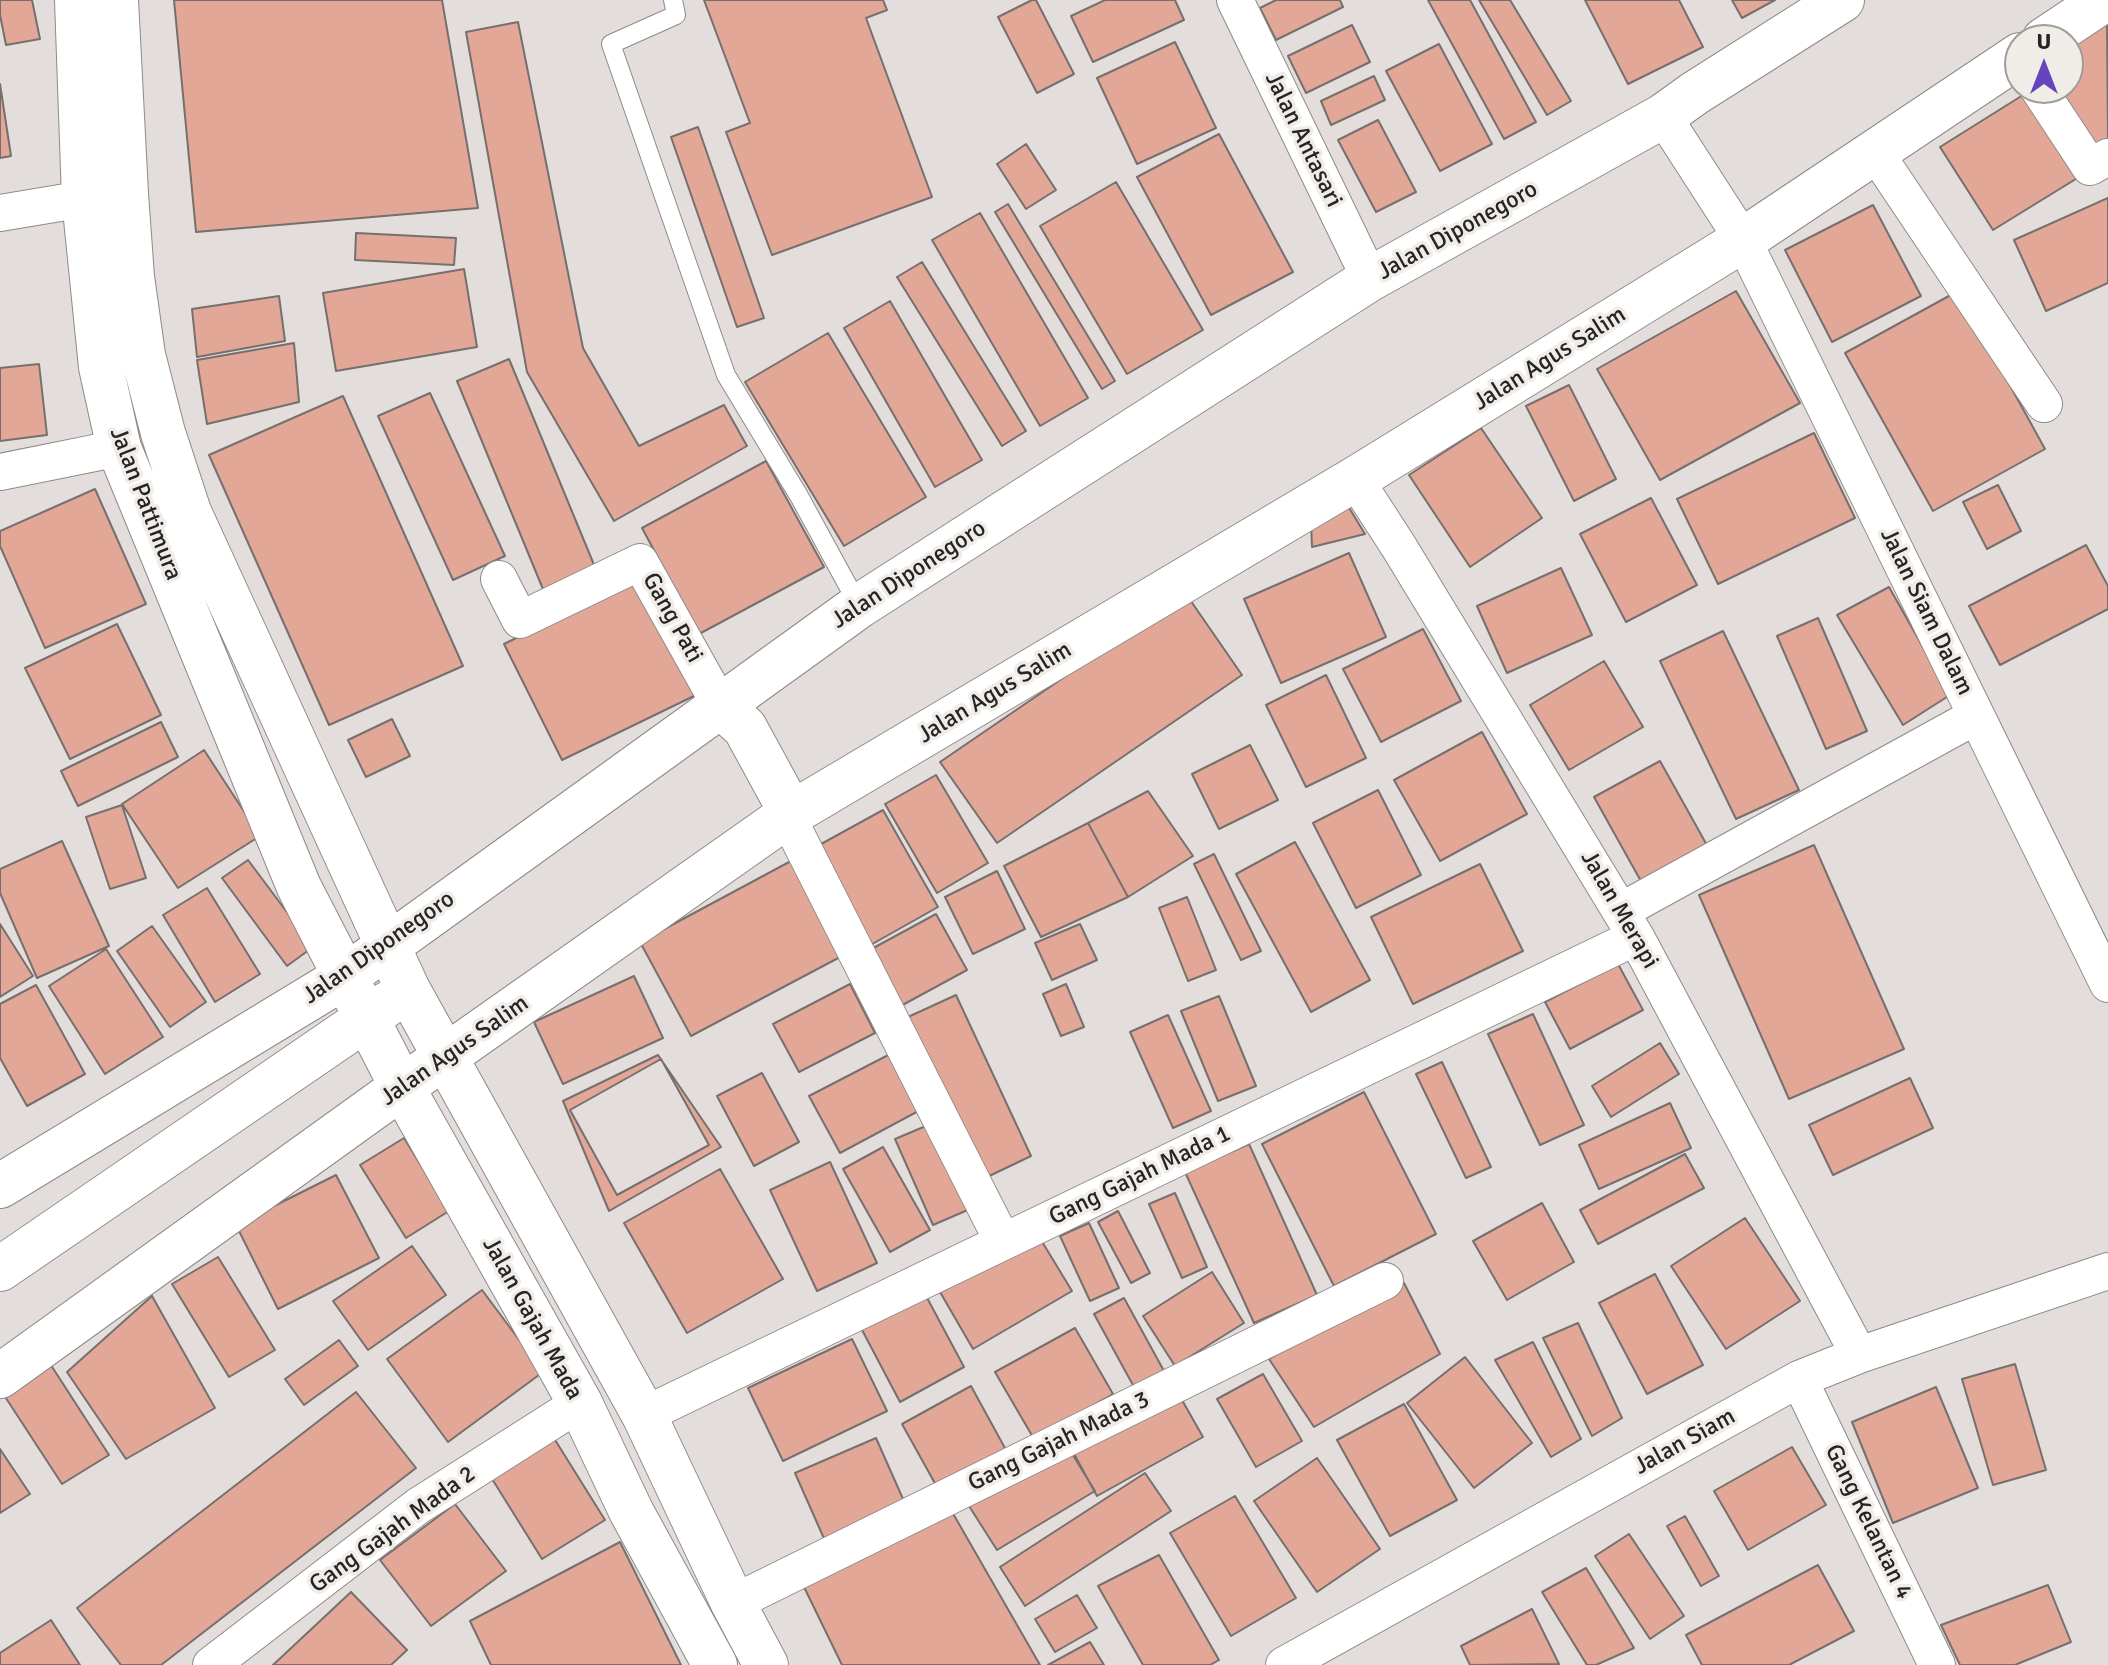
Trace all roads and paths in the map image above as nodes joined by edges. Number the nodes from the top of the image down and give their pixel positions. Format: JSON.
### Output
{"nodes":[{"id":1,"x":77,"y":0,"type":"edge"},
{"id":2,"x":116,"y":0,"type":"edge"},
{"id":3,"x":673,"y":0,"type":"edge"},
{"id":4,"x":1235,"y":0,"type":"edge"},
{"id":5,"x":1842,"y":0,"type":"edge"},
{"id":6,"x":2104,"y":0,"type":"edge"},
{"id":7,"x":2074,"y":24,"type":"edge"},
{"id":8,"x":2004,"y":74,"type":"edge"},
{"id":9,"x":2053,"y":104,"type":"edge"},
{"id":10,"x":1669,"y":125,"type":"junction"},
{"id":11,"x":1875,"y":152,"type":"junction"},
{"id":12,"x":2108,"y":157,"type":"edge"},
{"id":13,"x":84,"y":199,"type":"junction"},
{"id":14,"x":0,"y":213,"type":"edge"},
{"id":15,"x":1738,"y":232,"type":"junction"},
{"id":16,"x":1370,"y":279,"type":"junction"},
{"id":17,"x":2044,"y":404,"type":"dead end"},
{"id":18,"x":119,"y":448,"type":"junction"},
{"id":19,"x":0,"y":472,"type":"edge"},
{"id":20,"x":1355,"y":479,"type":"junction"},
{"id":21,"x":499,"y":579,"type":"dead end"},
{"id":22,"x":859,"y":606,"type":"junction"},
{"id":23,"x":1976,"y":716,"type":"junction"},
{"id":24,"x":732,"y":717,"type":"junction"},
{"id":25,"x":787,"y":810,"type":"junction"},
{"id":26,"x":1628,"y":924,"type":"junction"},
{"id":27,"x":385,"y":945,"type":"junction"},
{"id":28,"x":346,"y":976,"type":"junction"},
{"id":29,"x":2106,"y":977,"type":"edge"},
{"id":30,"x":408,"y":990,"type":"junction"},
{"id":31,"x":366,"y":1020,"type":"junction"},
{"id":32,"x":445,"y":1058,"type":"junction"},
{"id":33,"x":402,"y":1087,"type":"junction"},
{"id":34,"x":0,"y":1186,"type":"edge"},
{"id":35,"x":1003,"y":1242,"type":"junction"},
{"id":36,"x":0,"y":1269,"type":"edge"},
{"id":37,"x":2108,"y":1271,"type":"edge"},
{"id":38,"x":1385,"y":1281,"type":"dead end"},
{"id":39,"x":1859,"y":1355,"type":"junction"},
{"id":40,"x":0,"y":1376,"type":"edge"},
{"id":41,"x":1799,"y":1379,"type":"junction"},
{"id":42,"x":580,"y":1403,"type":"junction"},
{"id":43,"x":644,"y":1415,"type":"junction"},
{"id":44,"x":733,"y":1603,"type":"junction"},
{"id":45,"x":211,"y":1665,"type":"edge"},
{"id":46,"x":715,"y":1665,"type":"edge"},
{"id":47,"x":766,"y":1665,"type":"edge"},
{"id":48,"x":1284,"y":1665,"type":"edge"},
{"id":49,"x":1937,"y":1665,"type":"edge"}],
"edges":[{"from":1,"to":13,"type":"street","name":"Jalan Pattimura"},
{"from":2,"to":27,"type":"street"},
{"from":3,"to":22,"type":"lane"},
{"from":4,"to":16,"type":"street","name":"Jalan Antasari"},
{"from":5,"to":10,"type":"street","name":"Jalan Diponegoro"},
{"from":6,"to":7,"type":"street","name":"Jalan Agus Salim"},
{"from":8,"to":11,"type":"street","name":"Jalan Agus Salim"},
{"from":9,"to":12,"type":"street"},
{"from":10,"to":15,"type":"street","name":"Jalan Siam Dalam"},
{"from":10,"to":16,"type":"street","name":"Jalan Diponegoro"},
{"from":11,"to":15,"type":"street","name":"Jalan Agus Salim"},
{"from":11,"to":17,"type":"street"},
{"from":13,"to":14,"type":"street"},
{"from":13,"to":18,"type":"street","name":"Jalan Pattimura"},
{"from":15,"to":20,"type":"street","name":"Jalan Agus Salim"},
{"from":15,"to":23,"type":"street","name":"Jalan Siam Dalam"},
{"from":16,"to":22,"type":"street","name":"Jalan Diponegoro"},
{"from":18,"to":19,"type":"street"},
{"from":18,"to":28,"type":"street","name":"Jalan Pattimura"},
{"from":20,"to":25,"type":"street","name":"Jalan Agus Salim"},
{"from":20,"to":26,"type":"street","name":"Jalan Merapi"},
{"from":21,"to":24,"type":"street","name":"Gang Pati"},
{"from":22,"to":24,"type":"street","name":"Jalan Diponegoro"},
{"from":23,"to":26,"type":"street","name":"Gang Gajah Mada 1"},
{"from":23,"to":29,"type":"street","name":"Jalan Siam Dalam"},
{"from":24,"to":25,"type":"street"},
{"from":24,"to":27,"type":"street","name":"Jalan Diponegoro"},
{"from":25,"to":32,"type":"street","name":"Jalan Agus Salim"},
{"from":25,"to":35,"type":"street"},
{"from":26,"to":35,"type":"street","name":"Gang Gajah Mada 1"},
{"from":26,"to":39,"type":"street","name":"Jalan Merapi"},
{"from":27,"to":28,"type":"street","name":"Jalan Diponegoro"},
{"from":27,"to":30,"type":"street"},
{"from":28,"to":31,"type":"street","name":"Jalan Gajah Mada"},
{"from":28,"to":34,"type":"street","name":"Jalan Diponegoro"},
{"from":30,"to":31,"type":"street"},
{"from":30,"to":32,"type":"street"},
{"from":31,"to":33,"type":"street","name":"Jalan Gajah Mada"},
{"from":31,"to":36,"type":"street"},
{"from":32,"to":33,"type":"street","name":"Jalan Agus Salim"},
{"from":32,"to":43,"type":"street"},
{"from":33,"to":40,"type":"street","name":"Jalan Agus Salim"},
{"from":33,"to":42,"type":"street","name":"Jalan Gajah Mada"},
{"from":35,"to":43,"type":"street","name":"Gang Gajah Mada 1"},
{"from":37,"to":39,"type":"street","name":"Jalan Siam"},
{"from":38,"to":44,"type":"street","name":"Gang Gajah Mada 3"},
{"from":39,"to":41,"type":"street","name":"Jalan Siam"},
{"from":41,"to":48,"type":"street","name":"Jalan Siam"},
{"from":41,"to":49,"type":"street","name":"Gang Kelantan 4"},
{"from":42,"to":45,"type":"street","name":"Gang Gajah Mada 2"},
{"from":42,"to":46,"type":"street","name":"Jalan Gajah Mada"},
{"from":43,"to":44,"type":"street"},
{"from":44,"to":47,"type":"street"}]}
